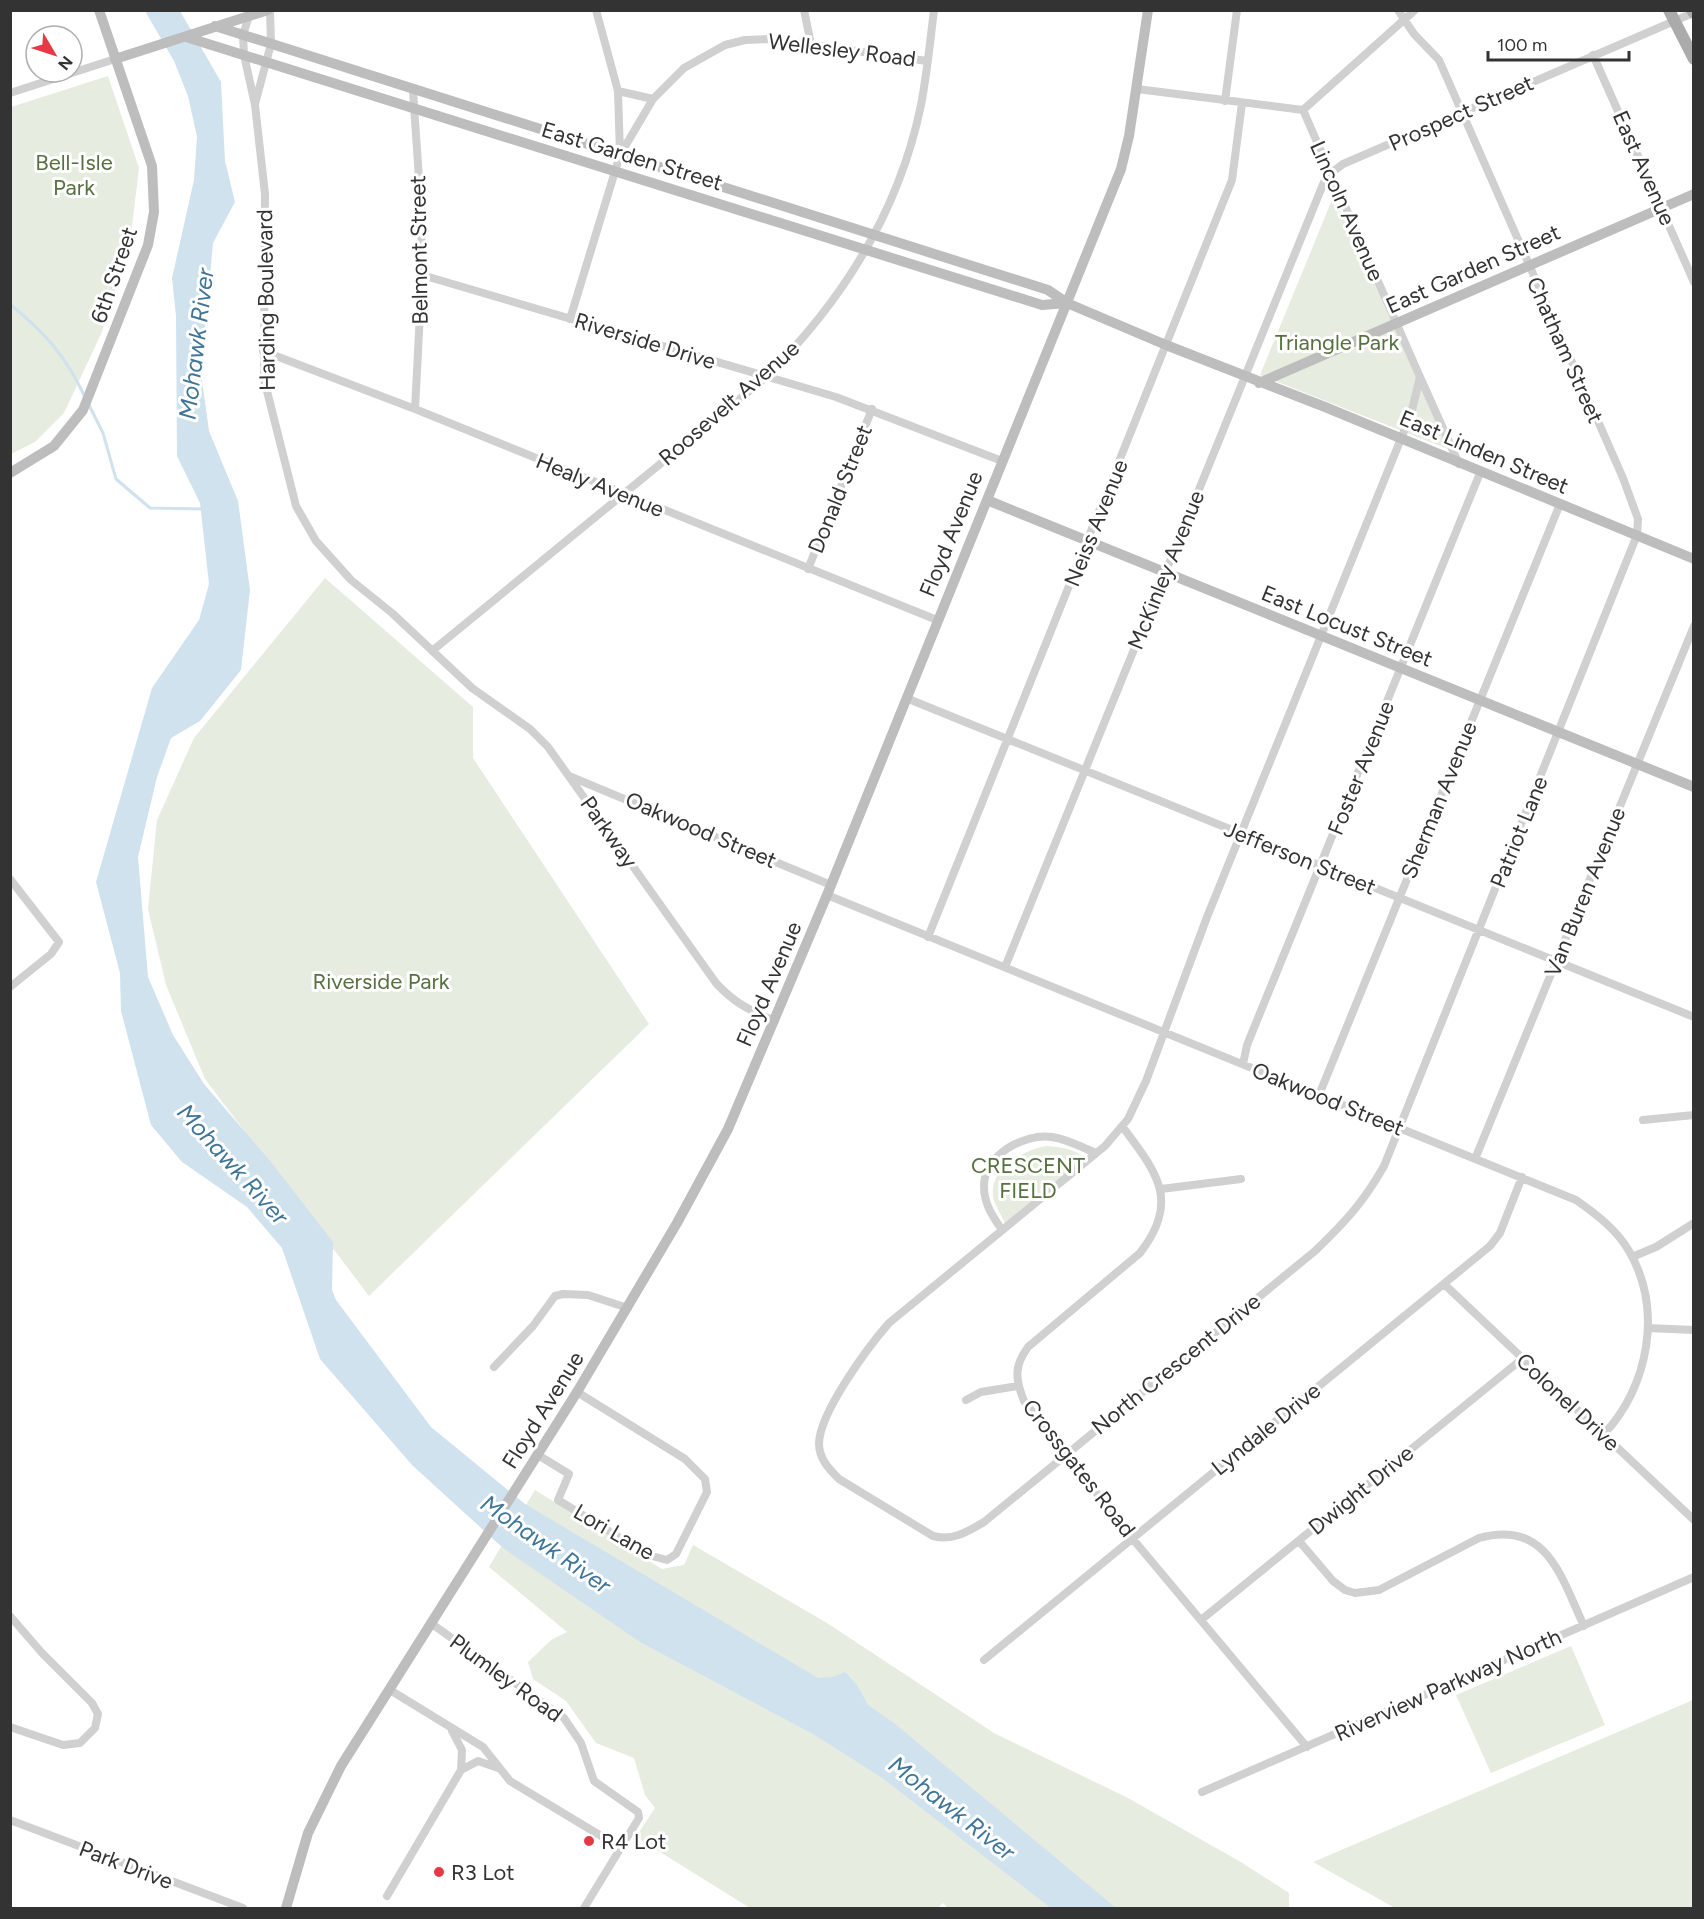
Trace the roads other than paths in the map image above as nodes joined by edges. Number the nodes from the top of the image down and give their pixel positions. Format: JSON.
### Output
{"nodes":[{"id":1,"x":99,"y":10,"type":"edge"},
{"id":2,"x":269,"y":10,"type":"edge"},
{"id":3,"x":596,"y":10,"type":"edge"},
{"id":4,"x":804,"y":10,"type":"edge"},
{"id":5,"x":934,"y":10,"type":"edge"},
{"id":6,"x":1148,"y":10,"type":"edge"},
{"id":7,"x":1237,"y":10,"type":"edge"},
{"id":8,"x":1398,"y":10,"type":"edge"},
{"id":9,"x":1415,"y":10,"type":"edge"},
{"id":10,"x":1693,"y":12,"type":"edge"},
{"id":11,"x":1671,"y":15,"type":"edge"},
{"id":12,"x":249,"y":16,"type":"junction"},
{"id":13,"x":1404,"y":21,"type":"junction"},
{"id":14,"x":209,"y":28,"type":"junction"},
{"id":15,"x":243,"y":35,"type":"junction"},
{"id":16,"x":186,"y":37,"type":"junction"},
{"id":17,"x":271,"y":44,"type":"junction"},
{"id":18,"x":811,"y":44,"type":"junction"},
{"id":19,"x":244,"y":55,"type":"junction"},
{"id":20,"x":1593,"y":55,"type":"junction"},
{"id":21,"x":1694,"y":58,"type":"edge"},
{"id":22,"x":115,"y":59,"type":"junction"},
{"id":23,"x":267,"y":61,"type":"junction"},
{"id":24,"x":927,"y":61,"type":"junction"},
{"id":25,"x":1137,"y":89,"type":"junction"},
{"id":26,"x":413,"y":91,"type":"junction"},
{"id":27,"x":618,"y":91,"type":"junction"},
{"id":28,"x":10,"y":93,"type":"edge"},
{"id":29,"x":653,"y":99,"type":"junction"},
{"id":30,"x":1225,"y":101,"type":"junction"},
{"id":31,"x":1242,"y":103,"type":"junction"},
{"id":32,"x":255,"y":105,"type":"junction"},
{"id":33,"x":414,"y":109,"type":"junction"},
{"id":34,"x":1303,"y":110,"type":"junction"},
{"id":35,"x":1462,"y":113,"type":"junction"},
{"id":36,"x":620,"y":155,"type":"junction"},
{"id":37,"x":615,"y":171,"type":"junction"},
{"id":38,"x":1329,"y":174,"type":"junction"},
{"id":39,"x":1694,"y":194,"type":"edge"},
{"id":40,"x":1662,"y":208,"type":"junction"},
{"id":41,"x":876,"y":235,"type":"junction"},
{"id":42,"x":867,"y":250,"type":"junction"},
{"id":43,"x":1528,"y":266,"type":"junction"},
{"id":44,"x":422,"y":275,"type":"junction"},
{"id":45,"x":1694,"y":282,"type":"edge"},
{"id":46,"x":1067,"y":303,"type":"junction"},
{"id":47,"x":570,"y":319,"type":"junction"},
{"id":48,"x":1397,"y":324,"type":"junction"},
{"id":49,"x":1166,"y":345,"type":"junction"},
{"id":50,"x":263,"y":351,"type":"junction"},
{"id":51,"x":1244,"y":377,"type":"junction"},
{"id":52,"x":1420,"y":377,"type":"junction"},
{"id":53,"x":765,"y":378,"type":"junction"},
{"id":54,"x":1259,"y":383,"type":"junction"},
{"id":55,"x":415,"y":409,"type":"junction"},
{"id":56,"x":872,"y":409,"type":"junction"},
{"id":57,"x":1403,"y":439,"type":"junction"},
{"id":58,"x":1002,"y":461,"type":"junction"},
{"id":59,"x":1459,"y":464,"type":"junction"},
{"id":60,"x":10,"y":473,"type":"edge"},
{"id":61,"x":1480,"y":473,"type":"junction"},
{"id":62,"x":623,"y":494,"type":"junction"},
{"id":63,"x":987,"y":500,"type":"junction"},
{"id":64,"x":1560,"y":504,"type":"junction"},
{"id":65,"x":1637,"y":535,"type":"junction"},
{"id":66,"x":1087,"y":543,"type":"junction"},
{"id":67,"x":1694,"y":559,"type":"edge"},
{"id":68,"x":808,"y":568,"type":"junction"},
{"id":69,"x":1165,"y":574,"type":"junction"},
{"id":70,"x":937,"y":620,"type":"junction"},
{"id":71,"x":1694,"y":626,"type":"edge"},
{"id":72,"x":1322,"y":637,"type":"junction"},
{"id":73,"x":432,"y":651,"type":"junction"},
{"id":74,"x":1400,"y":669,"type":"junction"},
{"id":75,"x":906,"y":698,"type":"junction"},
{"id":76,"x":1479,"y":701,"type":"junction"},
{"id":77,"x":1558,"y":733,"type":"junction"},
{"id":78,"x":1006,"y":739,"type":"junction"},
{"id":79,"x":1637,"y":764,"type":"junction"},
{"id":80,"x":1086,"y":771,"type":"junction"},
{"id":81,"x":569,"y":776,"type":"junction"},
{"id":82,"x":1694,"y":787,"type":"edge"},
{"id":83,"x":1242,"y":834,"type":"junction"},
{"id":84,"x":1321,"y":866,"type":"junction"},
{"id":85,"x":10,"y":879,"type":"edge"},
{"id":86,"x":829,"y":890,"type":"junction"},
{"id":87,"x":1400,"y":898,"type":"junction"},
{"id":88,"x":1479,"y":930,"type":"junction"},
{"id":89,"x":928,"y":937,"type":"junction"},
{"id":90,"x":1558,"y":961,"type":"junction"},
{"id":91,"x":1005,"y":967,"type":"junction"},
{"id":92,"x":10,"y":987,"type":"edge"},
{"id":93,"x":1694,"y":1017,"type":"edge"},
{"id":94,"x":775,"y":1021,"type":"junction"},
{"id":95,"x":1163,"y":1031,"type":"junction"},
{"id":96,"x":1243,"y":1064,"type":"junction"},
{"id":97,"x":1319,"y":1095,"type":"junction"},
{"id":98,"x":1694,"y":1116,"type":"edge"},
{"id":99,"x":1643,"y":1120,"type":"dead end"},
{"id":100,"x":1122,"y":1126,"type":"junction"},
{"id":101,"x":1398,"y":1127,"type":"junction"},
{"id":102,"x":1096,"y":1153,"type":"junction"},
{"id":103,"x":1475,"y":1159,"type":"junction"},
{"id":104,"x":1522,"y":1177,"type":"junction"},
{"id":105,"x":1241,"y":1179,"type":"dead end"},
{"id":106,"x":1161,"y":1189,"type":"junction"},
{"id":107,"x":1694,"y":1223,"type":"edge"},
{"id":108,"x":1002,"y":1230,"type":"junction"},
{"id":109,"x":1632,"y":1257,"type":"junction"},
{"id":110,"x":1444,"y":1284,"type":"junction"},
{"id":111,"x":628,"y":1308,"type":"junction"},
{"id":112,"x":1648,"y":1328,"type":"junction"},
{"id":113,"x":1694,"y":1330,"type":"edge"},
{"id":114,"x":1522,"y":1359,"type":"junction"},
{"id":115,"x":494,"y":1367,"type":"dead end"},
{"id":116,"x":1018,"y":1386,"type":"junction"},
{"id":117,"x":577,"y":1392,"type":"junction"},
{"id":118,"x":966,"y":1400,"type":"dead end"},
{"id":119,"x":1603,"y":1435,"type":"junction"},
{"id":120,"x":1066,"y":1454,"type":"junction"},
{"id":121,"x":538,"y":1455,"type":"junction"},
{"id":122,"x":1694,"y":1520,"type":"edge"},
{"id":123,"x":1132,"y":1538,"type":"junction"},
{"id":124,"x":1299,"y":1541,"type":"junction"},
{"id":125,"x":1694,"y":1577,"type":"edge"},
{"id":126,"x":10,"y":1616,"type":"edge"},
{"id":127,"x":1201,"y":1620,"type":"junction"},
{"id":128,"x":432,"y":1624,"type":"junction"},
{"id":129,"x":1584,"y":1626,"type":"junction"},
{"id":130,"x":984,"y":1660,"type":"dead end"},
{"id":131,"x":390,"y":1690,"type":"junction"},
{"id":132,"x":447,"y":1725,"type":"junction"},
{"id":133,"x":10,"y":1727,"type":"edge"},
{"id":134,"x":1307,"y":1747,"type":"junction"},
{"id":135,"x":498,"y":1768,"type":"junction"},
{"id":136,"x":461,"y":1770,"type":"junction"},
{"id":137,"x":1202,"y":1792,"type":"dead end"},
{"id":138,"x":10,"y":1820,"type":"edge"},
{"id":139,"x":621,"y":1848,"type":"junction"},
{"id":140,"x":387,"y":1896,"type":"dead end"},
{"id":141,"x":243,"y":1908,"type":"edge"},
{"id":142,"x":286,"y":1908,"type":"edge"},
{"id":143,"x":584,"y":1908,"type":"edge"}],
"edges":[{"from":1,"to":22,"type":"street","name":"6th Street"},
{"from":2,"to":12,"type":"street"},
{"from":2,"to":17,"type":"street","name":"Harding Boulevard"},
{"from":3,"to":27,"type":"street"},
{"from":4,"to":18,"type":"street"},
{"from":5,"to":24,"type":"street","name":"Roosevelt Avenue"},
{"from":6,"to":25,"type":"street","name":"Floyd Avenue"},
{"from":7,"to":30,"type":"street"},
{"from":8,"to":13,"type":"street","name":"Chatham Street"},
{"from":9,"to":13,"type":"street"},
{"from":10,"to":11,"type":"street","name":"Prospect Street"},
{"from":11,"to":20,"type":"street","name":"Prospect Street"},
{"from":11,"to":21,"type":"main road"},
{"from":12,"to":14,"type":"street"},
{"from":12,"to":15,"type":"street","name":"Harding Boulevard"},
{"from":13,"to":34,"type":"street"},
{"from":13,"to":35,"type":"street","name":"Chatham Street"},
{"from":14,"to":15,"type":"street","name":"East Garden Street"},
{"from":14,"to":16,"type":"street"},
{"from":15,"to":17,"type":"street","name":"East Garden Street"},
{"from":15,"to":19,"type":"street","name":"Harding Boulevard"},
{"from":16,"to":19,"type":"street","name":"East Garden Street"},
{"from":16,"to":22,"type":"street"},
{"from":17,"to":23,"type":"street","name":"Harding Boulevard"},
{"from":17,"to":26,"type":"street","name":"East Garden Street"},
{"from":18,"to":24,"type":"street","name":"Wellesley Road"},
{"from":18,"to":29,"type":"street","name":"Wellesley Road"},
{"from":19,"to":23,"type":"street","name":"East Garden Street"},
{"from":19,"to":32,"type":"street","name":"Harding Boulevard"},
{"from":20,"to":35,"type":"street","name":"Prospect Street"},
{"from":20,"to":40,"type":"street","name":"East Avenue"},
{"from":22,"to":28,"type":"street"},
{"from":22,"to":60,"type":"street","name":"6th Street"},
{"from":23,"to":32,"type":"street","name":"Harding Boulevard"},
{"from":23,"to":33,"type":"street","name":"East Garden Street"},
{"from":24,"to":41,"type":"street","name":"Roosevelt Avenue"},
{"from":25,"to":30,"type":"street"},
{"from":25,"to":46,"type":"street","name":"Floyd Avenue"},
{"from":26,"to":33,"type":"street","name":"Belmont Street"},
{"from":26,"to":36,"type":"street","name":"East Garden Street"},
{"from":27,"to":29,"type":"street"},
{"from":27,"to":36,"type":"street"},
{"from":29,"to":36,"type":"street","name":"Wellesley Road"},
{"from":30,"to":31,"type":"street"},
{"from":31,"to":34,"type":"street"},
{"from":31,"to":49,"type":"street","name":"Neiss Avenue"},
{"from":32,"to":50,"type":"street","name":"Harding Boulevard"},
{"from":33,"to":37,"type":"street","name":"East Garden Street"},
{"from":33,"to":44,"type":"street","name":"Belmont Street"},
{"from":34,"to":38,"type":"street","name":"Lincoln Avenue"},
{"from":35,"to":38,"type":"street","name":"Prospect Street"},
{"from":35,"to":43,"type":"street","name":"Chatham Street"},
{"from":36,"to":37,"type":"street","name":"Wellesley Road"},
{"from":36,"to":41,"type":"street","name":"East Garden Street"},
{"from":37,"to":42,"type":"street","name":"East Garden Street"},
{"from":37,"to":47,"type":"street","name":"Wellesley Road"},
{"from":38,"to":48,"type":"street","name":"Lincoln Avenue"},
{"from":38,"to":51,"type":"street","name":"McKinley Avenue"},
{"from":39,"to":40,"type":"street","name":"East Garden Street"},
{"from":40,"to":43,"type":"street","name":"East Garden Street"},
{"from":40,"to":45,"type":"street","name":"East Avenue"},
{"from":41,"to":42,"type":"street","name":"Roosevelt Avenue"},
{"from":41,"to":46,"type":"street","name":"East Garden Street"},
{"from":42,"to":46,"type":"street","name":"East Garden Street"},
{"from":42,"to":53,"type":"street","name":"Roosevelt Avenue"},
{"from":43,"to":48,"type":"street","name":"East Garden Street"},
{"from":43,"to":65,"type":"street","name":"Chatham Street"},
{"from":44,"to":47,"type":"street","name":"Riverside Drive"},
{"from":44,"to":55,"type":"street","name":"Belmont Street"},
{"from":46,"to":49,"type":"street","name":"East Garden Street"},
{"from":46,"to":58,"type":"street","name":"Floyd Avenue"},
{"from":47,"to":53,"type":"street","name":"Riverside Drive"},
{"from":48,"to":52,"type":"street","name":"Lincoln Avenue"},
{"from":48,"to":54,"type":"street","name":"East Garden Street"},
{"from":49,"to":51,"type":"street","name":"East Garden Street"},
{"from":49,"to":66,"type":"street","name":"Neiss Avenue"},
{"from":50,"to":55,"type":"street","name":"Healy Avenue"},
{"from":50,"to":73,"type":"street","name":"Harding Boulevard"},
{"from":51,"to":54,"type":"street","name":"East Garden Street"},
{"from":51,"to":69,"type":"street","name":"McKinley Avenue"},
{"from":52,"to":57,"type":"street"},
{"from":52,"to":59,"type":"street","name":"Lincoln Avenue"},
{"from":53,"to":56,"type":"street","name":"Riverside Drive"},
{"from":53,"to":62,"type":"street","name":"Roosevelt Avenue"},
{"from":54,"to":57,"type":"street","name":"East Linden Street"},
{"from":55,"to":62,"type":"street","name":"Healy Avenue"},
{"from":56,"to":58,"type":"street","name":"Riverside Drive"},
{"from":56,"to":68,"type":"street","name":"Donald Street"},
{"from":57,"to":59,"type":"street","name":"East Linden Street"},
{"from":57,"to":72,"type":"street"},
{"from":58,"to":63,"type":"street","name":"Floyd Avenue"},
{"from":59,"to":61,"type":"street","name":"East Linden Street"},
{"from":61,"to":64,"type":"street","name":"East Linden Street"},
{"from":61,"to":74,"type":"street","name":"Foster Avenue"},
{"from":62,"to":68,"type":"street","name":"Healy Avenue"},
{"from":62,"to":73,"type":"street","name":"Roosevelt Avenue"},
{"from":63,"to":66,"type":"street","name":"East Locust Street"},
{"from":63,"to":70,"type":"street","name":"Floyd Avenue"},
{"from":64,"to":65,"type":"street","name":"East Linden Street"},
{"from":64,"to":76,"type":"street","name":"Sherman Avenue"},
{"from":65,"to":67,"type":"street","name":"East Linden Street"},
{"from":65,"to":77,"type":"street","name":"Patriot Lane"},
{"from":66,"to":69,"type":"street","name":"East Locust Street"},
{"from":66,"to":78,"type":"street","name":"Neiss Avenue"},
{"from":68,"to":70,"type":"street","name":"Healy Avenue"},
{"from":69,"to":72,"type":"street","name":"East Locust Street"},
{"from":69,"to":80,"type":"street","name":"McKinley Avenue"},
{"from":70,"to":75,"type":"street","name":"Floyd Avenue"},
{"from":71,"to":79,"type":"street","name":"Van Buren Avenue"},
{"from":72,"to":74,"type":"street","name":"East Locust Street"},
{"from":72,"to":83,"type":"street"},
{"from":73,"to":81,"type":"street","name":"Parkway"},
{"from":74,"to":76,"type":"street","name":"East Locust Street"},
{"from":74,"to":84,"type":"street","name":"Foster Avenue"},
{"from":75,"to":78,"type":"street","name":"Jefferson Street"},
{"from":75,"to":86,"type":"street","name":"Floyd Avenue"},
{"from":76,"to":77,"type":"street","name":"East Locust Street"},
{"from":76,"to":87,"type":"street","name":"Sherman Avenue"},
{"from":77,"to":79,"type":"street","name":"East Locust Street"},
{"from":77,"to":88,"type":"street","name":"Patriot Lane"},
{"from":78,"to":80,"type":"street","name":"Jefferson Street"},
{"from":78,"to":89,"type":"street","name":"Neiss Avenue"},
{"from":79,"to":82,"type":"street","name":"East Locust Street"},
{"from":79,"to":90,"type":"street","name":"Van Buren Avenue"},
{"from":80,"to":83,"type":"street","name":"Jefferson Street"},
{"from":80,"to":91,"type":"street","name":"McKinley Avenue"},
{"from":81,"to":86,"type":"street","name":"Oakwood Street"},
{"from":81,"to":94,"type":"street","name":"Parkway"},
{"from":83,"to":84,"type":"street","name":"Jefferson Street"},
{"from":83,"to":95,"type":"street"},
{"from":84,"to":87,"type":"street","name":"Jefferson Street"},
{"from":84,"to":96,"type":"street","name":"Foster Avenue"},
{"from":85,"to":92,"type":"street"},
{"from":86,"to":89,"type":"street","name":"Oakwood Street"},
{"from":86,"to":94,"type":"street","name":"Floyd Avenue"},
{"from":87,"to":88,"type":"street","name":"Jefferson Street"},
{"from":87,"to":97,"type":"street","name":"Sherman Avenue"},
{"from":88,"to":90,"type":"street","name":"Jefferson Street"},
{"from":88,"to":101,"type":"street","name":"Patriot Lane"},
{"from":89,"to":91,"type":"street","name":"Oakwood Street"},
{"from":90,"to":93,"type":"street","name":"Jefferson Street"},
{"from":90,"to":103,"type":"street","name":"Van Buren Avenue"},
{"from":91,"to":95,"type":"street","name":"Oakwood Street"},
{"from":94,"to":111,"type":"street","name":"Floyd Avenue"},
{"from":95,"to":96,"type":"street","name":"Oakwood Street"},
{"from":95,"to":100,"type":"street"},
{"from":96,"to":97,"type":"street","name":"Oakwood Street"},
{"from":97,"to":101,"type":"street","name":"Oakwood Street"},
{"from":98,"to":99,"type":"street"},
{"from":100,"to":102,"type":"street"},
{"from":100,"to":106,"type":"street","name":"Crossgates Road"},
{"from":101,"to":103,"type":"street","name":"Oakwood Street"},
{"from":101,"to":120,"type":"street","name":"North Crescent Drive"},
{"from":102,"to":108,"type":"street"},
{"from":102,"to":108,"type":"street"},
{"from":103,"to":104,"type":"street","name":"Oakwood Street"},
{"from":104,"to":109,"type":"street","name":"Oakwood Street"},
{"from":104,"to":110,"type":"street","name":"Lyndale Drive"},
{"from":105,"to":106,"type":"street"},
{"from":106,"to":116,"type":"street","name":"Crossgates Road"},
{"from":107,"to":109,"type":"street"},
{"from":108,"to":120,"type":"street","name":"North Crescent Drive"},
{"from":109,"to":112,"type":"street","name":"Oakwood Street"},
{"from":110,"to":114,"type":"street","name":"Colonel Drive"},
{"from":110,"to":123,"type":"street","name":"Lyndale Drive"},
{"from":111,"to":115,"type":"street"},
{"from":111,"to":117,"type":"street","name":"Floyd Avenue"},
{"from":112,"to":113,"type":"street"},
{"from":112,"to":119,"type":"street","name":"Oakwood Street"},
{"from":114,"to":119,"type":"street","name":"Colonel Drive"},
{"from":114,"to":124,"type":"street","name":"Dwight Drive"},
{"from":116,"to":118,"type":"street"},
{"from":116,"to":120,"type":"street","name":"Crossgates Road"},
{"from":117,"to":121,"type":"street","name":"Floyd Avenue"},
{"from":117,"to":121,"type":"street","name":"Lori Lane"},
{"from":119,"to":122,"type":"street","name":"Colonel Drive"},
{"from":120,"to":123,"type":"street","name":"Crossgates Road"},
{"from":121,"to":128,"type":"street","name":"Floyd Avenue"},
{"from":123,"to":127,"type":"street","name":"Crossgates Road"},
{"from":123,"to":130,"type":"street","name":"Lyndale Drive"},
{"from":124,"to":127,"type":"street","name":"Dwight Drive"},
{"from":124,"to":129,"type":"street"},
{"from":125,"to":129,"type":"street","name":"Riverview Parkway North"},
{"from":126,"to":133,"type":"street"},
{"from":127,"to":134,"type":"street","name":"Crossgates Road"},
{"from":128,"to":131,"type":"street","name":"Floyd Avenue"},
{"from":128,"to":139,"type":"street","name":"Plumley Road"},
{"from":129,"to":134,"type":"street","name":"Riverview Parkway North"},
{"from":131,"to":132,"type":"street"},
{"from":131,"to":142,"type":"street","name":"Floyd Avenue"},
{"from":132,"to":135,"type":"street"},
{"from":132,"to":136,"type":"street"},
{"from":134,"to":137,"type":"street","name":"Riverview Parkway North"},
{"from":135,"to":136,"type":"street"},
{"from":135,"to":139,"type":"street"},
{"from":136,"to":140,"type":"street"},
{"from":138,"to":141,"type":"street","name":"Park Drive"},
{"from":139,"to":143,"type":"street","name":"Plumley Road"}]}
